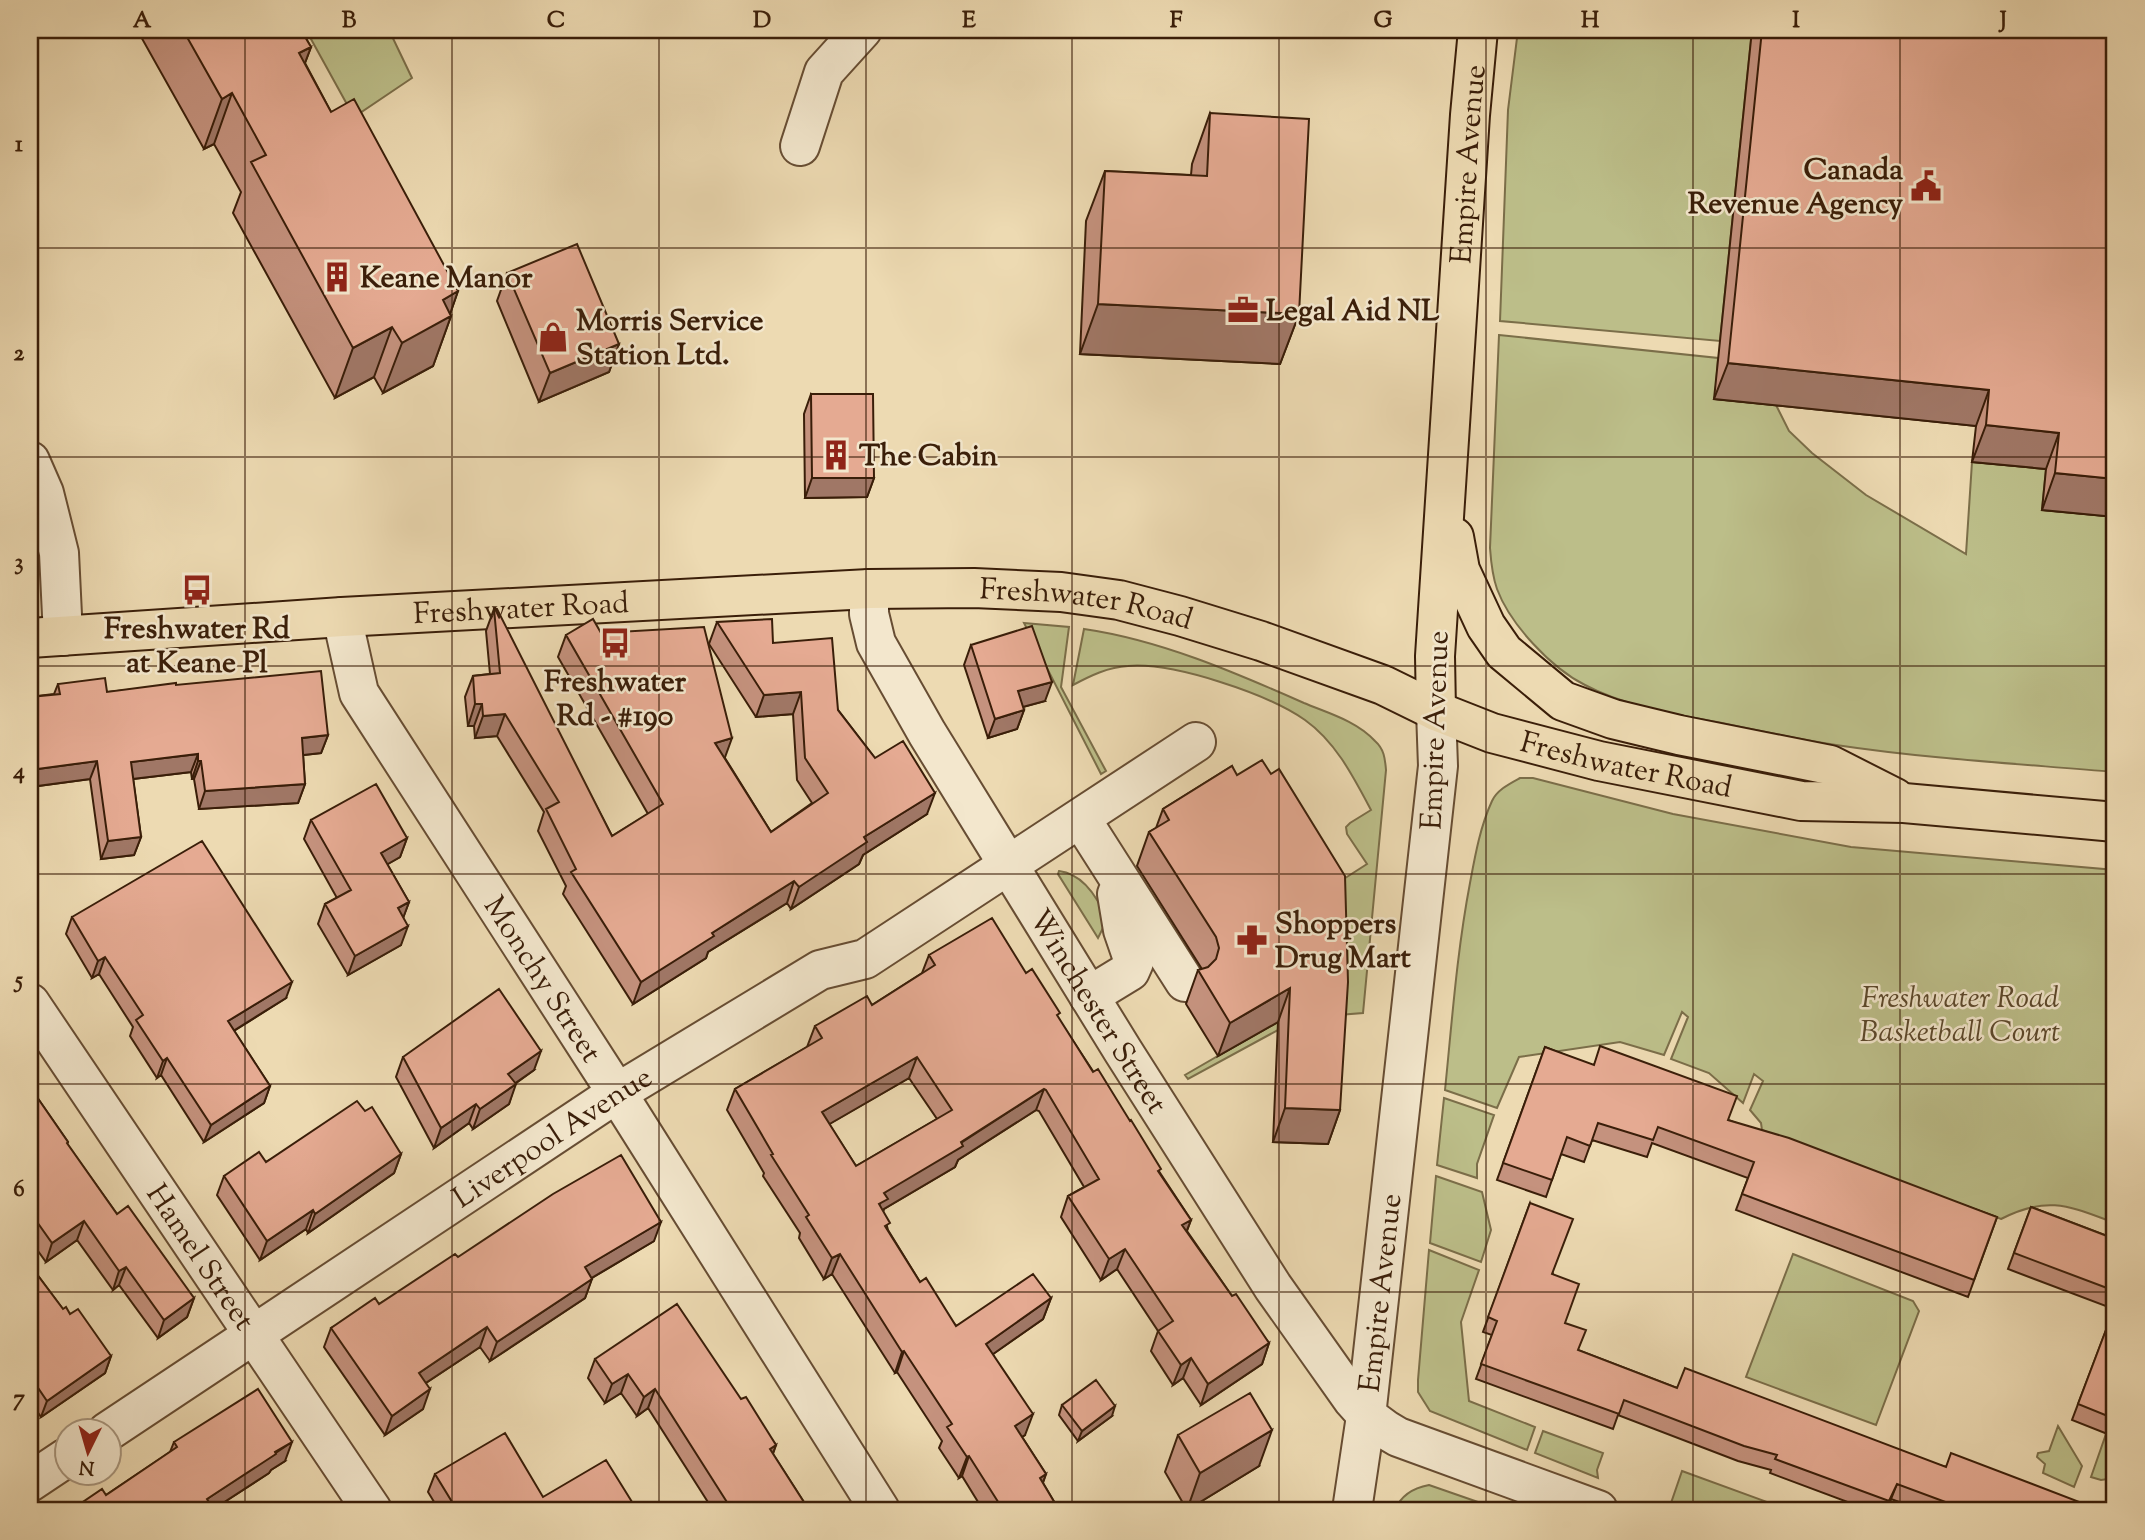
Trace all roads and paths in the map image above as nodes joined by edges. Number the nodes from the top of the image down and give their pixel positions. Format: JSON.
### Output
{"nodes":[{"id":1,"x":862,"y":30,"type":"edge"},
{"id":2,"x":1478,"y":30,"type":"edge"},
{"id":3,"x":800,"y":146,"type":"dead end"},
{"id":4,"x":30,"y":461,"type":"edge"},
{"id":5,"x":1445,"y":516,"type":"junction"},
{"id":6,"x":869,"y":589,"type":"junction"},
{"id":7,"x":342,"y":617,"type":"junction"},
{"id":8,"x":46,"y":637,"type":"edge"},
{"id":9,"x":1436,"y":711,"type":"junction"},
{"id":10,"x":1196,"y":742,"type":"dead end"},
{"id":11,"x":1904,"y":803,"type":"junction"},
{"id":12,"x":1081,"y":819,"type":"junction"},
{"id":13,"x":2115,"y":822,"type":"edge"},
{"id":14,"x":1008,"y":867,"type":"junction"},
{"id":15,"x":1116,"y":874,"type":"junction"},
{"id":16,"x":1185,"y":982,"type":"dead end"},
{"id":17,"x":1089,"y":996,"type":"junction"},
{"id":18,"x":30,"y":1003,"type":"edge"},
{"id":19,"x":617,"y":1093,"type":"junction"},
{"id":20,"x":255,"y":1335,"type":"junction"},
{"id":21,"x":1366,"y":1416,"type":"junction"},
{"id":22,"x":122,"y":1422,"type":"edge"},
{"id":23,"x":52,"y":1467,"type":"edge"},
{"id":24,"x":30,"y":1482,"type":"edge"},
{"id":25,"x":372,"y":1510,"type":"edge"},
{"id":26,"x":880,"y":1510,"type":"edge"},
{"id":27,"x":1352,"y":1510,"type":"edge"},
{"id":28,"x":1598,"y":1510,"type":"edge"}],
"edges":[{"from":1,"to":3,"type":"street"},
{"from":2,"to":5,"type":"main road","name":"Empire Avenue"},
{"from":4,"to":8,"type":"street"},
{"from":5,"to":9,"type":"main road","name":"Empire Avenue"},
{"from":5,"to":11,"type":"main road"},
{"from":6,"to":7,"type":"main road","name":"Freshwater Road"},
{"from":6,"to":9,"type":"main road","name":"Freshwater Road"},
{"from":6,"to":14,"type":"street","name":"Winchester Street"},
{"from":7,"to":8,"type":"main road","name":"Freshwater Road"},
{"from":7,"to":19,"type":"street","name":"Monchy Street"},
{"from":9,"to":11,"type":"main road","name":"Freshwater Road"},
{"from":9,"to":21,"type":"street","name":"Empire Avenue"},
{"from":10,"to":12,"type":"street","name":"Liverpool Avenue"},
{"from":11,"to":13,"type":"main road","name":"Freshwater Road"},
{"from":12,"to":14,"type":"street","name":"Liverpool Avenue"},
{"from":12,"to":15,"type":"street"},
{"from":14,"to":17,"type":"street","name":"Winchester Street"},
{"from":14,"to":19,"type":"street","name":"Liverpool Avenue"},
{"from":15,"to":16,"type":"street"},
{"from":15,"to":17,"type":"street"},
{"from":17,"to":21,"type":"street","name":"Winchester Street"},
{"from":18,"to":20,"type":"street","name":"Hamel Street"},
{"from":19,"to":20,"type":"street","name":"Liverpool Avenue"},
{"from":19,"to":26,"type":"street","name":"Monchy Street"},
{"from":20,"to":22,"type":"street","name":"Liverpool Avenue"},
{"from":20,"to":25,"type":"street","name":"Hamel Street"},
{"from":21,"to":27,"type":"street","name":"Empire Avenue"},
{"from":21,"to":28,"type":"street","name":"Winchester Street"},
{"from":23,"to":24,"type":"street"}]}
